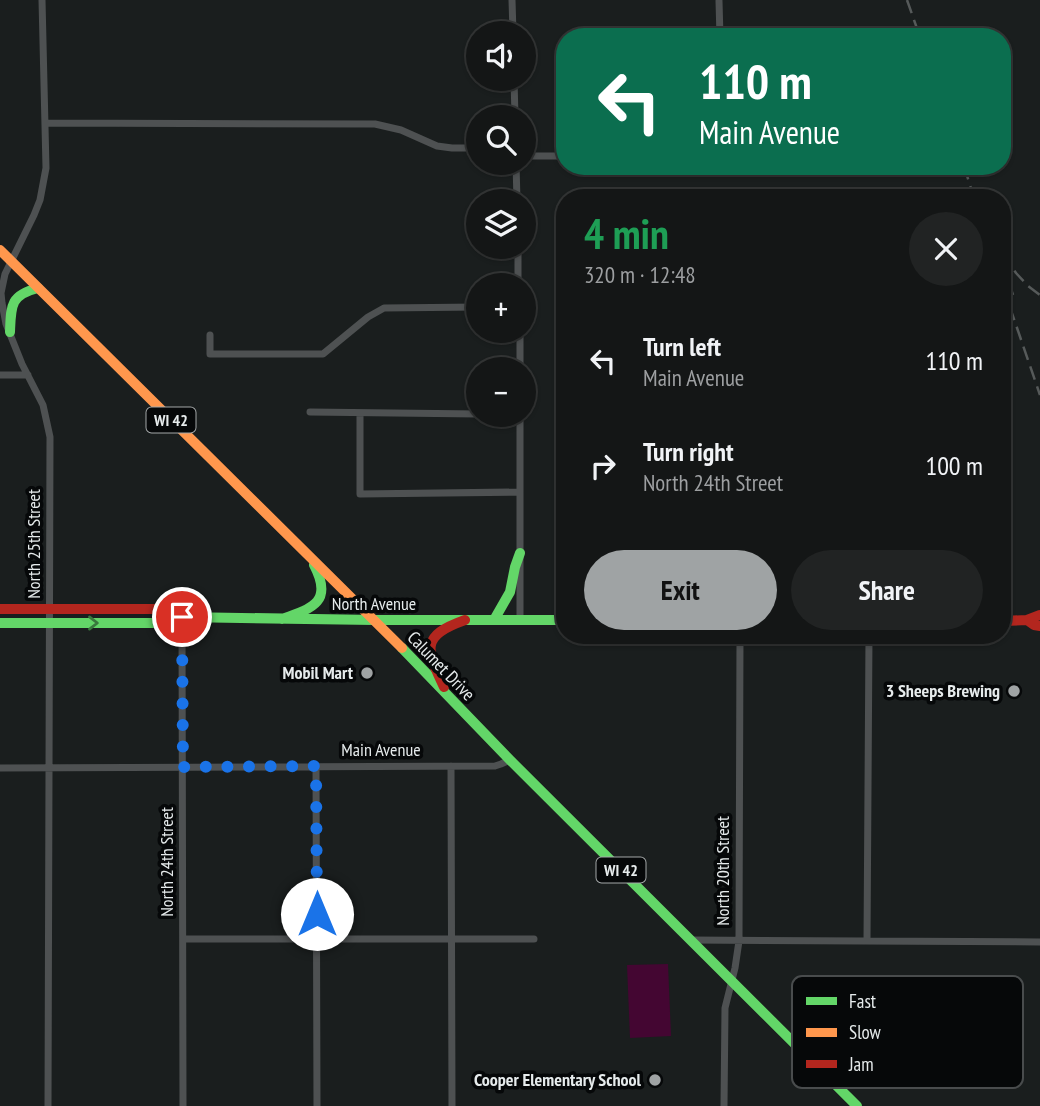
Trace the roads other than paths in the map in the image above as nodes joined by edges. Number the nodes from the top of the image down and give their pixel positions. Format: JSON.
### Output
{"nodes":[{"id":1,"x":42,"y":0,"type":"edge"},
{"id":2,"x":512,"y":0,"type":"edge"},
{"id":3,"x":719,"y":1,"type":"edge"},
{"id":4,"x":513,"y":21,"type":"edge"},
{"id":5,"x":720,"y":28,"type":"edge"},
{"id":6,"x":45,"y":123,"type":"junction"},
{"id":7,"x":466,"y":148,"type":"edge"},
{"id":8,"x":536,"y":156,"type":"edge"},
{"id":9,"x":556,"y":156,"type":"edge"},
{"id":10,"x":0,"y":250,"type":"edge"},
{"id":11,"x":11,"y":261,"type":"junction"},
{"id":12,"x":38,"y":288,"type":"junction"},
{"id":13,"x":466,"y":307,"type":"edge"},
{"id":14,"x":10,"y":332,"type":"junction"},
{"id":15,"x":210,"y":335,"type":"dead end"},
{"id":16,"x":0,"y":375,"type":"edge"},
{"id":17,"x":28,"y":375,"type":"junction"},
{"id":18,"x":310,"y":412,"type":"dead end"},
{"id":19,"x":360,"y":413,"type":"junction"},
{"id":20,"x":466,"y":414,"type":"edge"},
{"id":21,"x":520,"y":427,"type":"edge"},
{"id":22,"x":520,"y":492,"type":"junction"},
{"id":23,"x":305,"y":551,"type":"junction"},
{"id":24,"x":520,"y":553,"type":"junction"},
{"id":25,"x":0,"y":609,"type":"edge"},
{"id":26,"x":50,"y":609,"type":"junction"},
{"id":27,"x":1040,"y":615,"type":"edge"},
{"id":28,"x":182,"y":617,"type":"junction"},
{"id":29,"x":282,"y":619,"type":"junction"},
{"id":30,"x":374,"y":620,"type":"junction"},
{"id":31,"x":466,"y":620,"type":"junction"},
{"id":32,"x":494,"y":620,"type":"junction"},
{"id":33,"x":520,"y":620,"type":"junction"},
{"id":34,"x":556,"y":620,"type":"edge"},
{"id":35,"x":1027,"y":620,"type":"junction"},
{"id":36,"x":1011,"y":621,"type":"edge"},
{"id":37,"x":0,"y":623,"type":"edge"},
{"id":38,"x":50,"y":623,"type":"junction"},
{"id":39,"x":1040,"y":626,"type":"edge"},
{"id":40,"x":740,"y":644,"type":"edge"},
{"id":41,"x":869,"y":644,"type":"edge"},
{"id":42,"x":448,"y":696,"type":"junction"},
{"id":43,"x":510,"y":760,"type":"junction"},
{"id":44,"x":316,"y":766,"type":"junction"},
{"id":45,"x":450,"y":766,"type":"junction"},
{"id":46,"x":183,"y":767,"type":"junction"},
{"id":47,"x":0,"y":768,"type":"edge"},
{"id":48,"x":50,"y":768,"type":"junction"},
{"id":49,"x":183,"y":939,"type":"junction"},
{"id":50,"x":317,"y":939,"type":"junction"},
{"id":51,"x":451,"y":939,"type":"junction"},
{"id":52,"x":534,"y":939,"type":"dead end"},
{"id":53,"x":691,"y":940,"type":"junction"},
{"id":54,"x":739,"y":940,"type":"junction"},
{"id":55,"x":867,"y":941,"type":"junction"},
{"id":56,"x":1040,"y":942,"type":"edge"},
{"id":57,"x":732,"y":981,"type":"junction"},
{"id":58,"x":792,"y":1041,"type":"edge"},
{"id":59,"x":840,"y":1088,"type":"edge"},
{"id":60,"x":48,"y":1106,"type":"edge"},
{"id":61,"x":183,"y":1106,"type":"edge"},
{"id":62,"x":317,"y":1106,"type":"edge"},
{"id":63,"x":452,"y":1106,"type":"edge"},
{"id":64,"x":724,"y":1106,"type":"edge"},
{"id":65,"x":858,"y":1106,"type":"edge"}],
"edges":[{"from":1,"to":6,"type":"street","name":"North 25th Street"},
{"from":2,"to":4,"type":"street"},
{"from":3,"to":5,"type":"street"},
{"from":6,"to":7,"type":"street"},
{"from":6,"to":11,"type":"street","name":"North 25th Street"},
{"from":8,"to":9,"type":"street"},
{"from":10,"to":11,"type":"main road","name":"Calumet Drive","number":"WI 42"},
{"from":11,"to":12,"type":"main road","name":"Calumet Drive","number":"WI 42"},
{"from":11,"to":14,"type":"street","name":"North 25th Street"},
{"from":12,"to":14,"type":"main road"},
{"from":12,"to":23,"type":"main road","name":"Calumet Drive","number":"WI 42"},
{"from":13,"to":15,"type":"street"},
{"from":14,"to":17,"type":"street","name":"North 25th Street"},
{"from":16,"to":17,"type":"street"},
{"from":17,"to":26,"type":"street","name":"North 25th Street"},
{"from":18,"to":19,"type":"street"},
{"from":19,"to":20,"type":"street"},
{"from":19,"to":22,"type":"street"},
{"from":21,"to":22,"type":"street"},
{"from":22,"to":24,"type":"street"},
{"from":23,"to":29,"type":"main road"},
{"from":23,"to":30,"type":"main road","name":"Calumet Drive","number":"WI 42"},
{"from":24,"to":32,"type":"main road"},
{"from":24,"to":33,"type":"street"},
{"from":25,"to":26,"type":"main road","name":"North Avenue"},
{"from":26,"to":28,"type":"main road","name":"North Avenue"},
{"from":26,"to":38,"type":"street","name":"North 25th Street"},
{"from":27,"to":35,"type":"main road"},
{"from":28,"to":29,"type":"main road","name":"North Avenue"},
{"from":38,"to":28,"type":"main road","name":"North Avenue","one_way":true},
{"from":28,"to":46,"type":"street","name":"North 24th Street"},
{"from":29,"to":30,"type":"main road","name":"North Avenue"},
{"from":30,"to":31,"type":"main road","name":"North Avenue"},
{"from":30,"to":42,"type":"main road","name":"Calumet Drive","number":"WI 42"},
{"from":31,"to":32,"type":"main road","name":"North Avenue"},
{"from":31,"to":42,"type":"main road"},
{"from":32,"to":33,"type":"main road","name":"North Avenue"},
{"from":33,"to":34,"type":"main road","name":"North Avenue"},
{"from":35,"to":36,"type":"main road"},
{"from":35,"to":39,"type":"main road"},
{"from":37,"to":38,"type":"main road","name":"North Avenue"},
{"from":38,"to":48,"type":"street","name":"North 25th Street"},
{"from":40,"to":54,"type":"street","name":"North 20th Street"},
{"from":41,"to":55,"type":"street"},
{"from":42,"to":43,"type":"main road","name":"Calumet Drive","number":"WI 42"},
{"from":43,"to":45,"type":"street","name":"Main Avenue"},
{"from":43,"to":53,"type":"main road","name":"Calumet Drive","number":"WI 42"},
{"from":44,"to":45,"type":"street","name":"Main Avenue"},
{"from":44,"to":46,"type":"street","name":"Main Avenue"},
{"from":44,"to":50,"type":"street"},
{"from":45,"to":51,"type":"street"},
{"from":46,"to":48,"type":"street","name":"Main Avenue"},
{"from":46,"to":49,"type":"street","name":"North 24th Street"},
{"from":47,"to":48,"type":"street","name":"Main Avenue"},
{"from":48,"to":60,"type":"street","name":"North 25th Street"},
{"from":49,"to":50,"type":"street"},
{"from":49,"to":61,"type":"street","name":"North 24th Street"},
{"from":50,"to":51,"type":"street"},
{"from":50,"to":62,"type":"street"},
{"from":51,"to":52,"type":"street"},
{"from":51,"to":63,"type":"street"},
{"from":53,"to":54,"type":"street"},
{"from":53,"to":57,"type":"main road","name":"Calumet Drive","number":"WI 42"},
{"from":54,"to":55,"type":"street"},
{"from":54,"to":57,"type":"street","name":"North 20th Street"},
{"from":55,"to":56,"type":"street"},
{"from":57,"to":58,"type":"main road","name":"Calumet Drive","number":"WI 42"},
{"from":57,"to":64,"type":"street","name":"North 20th Street"},
{"from":59,"to":65,"type":"main road","name":"Calumet Drive","number":"WI 42"}]}
